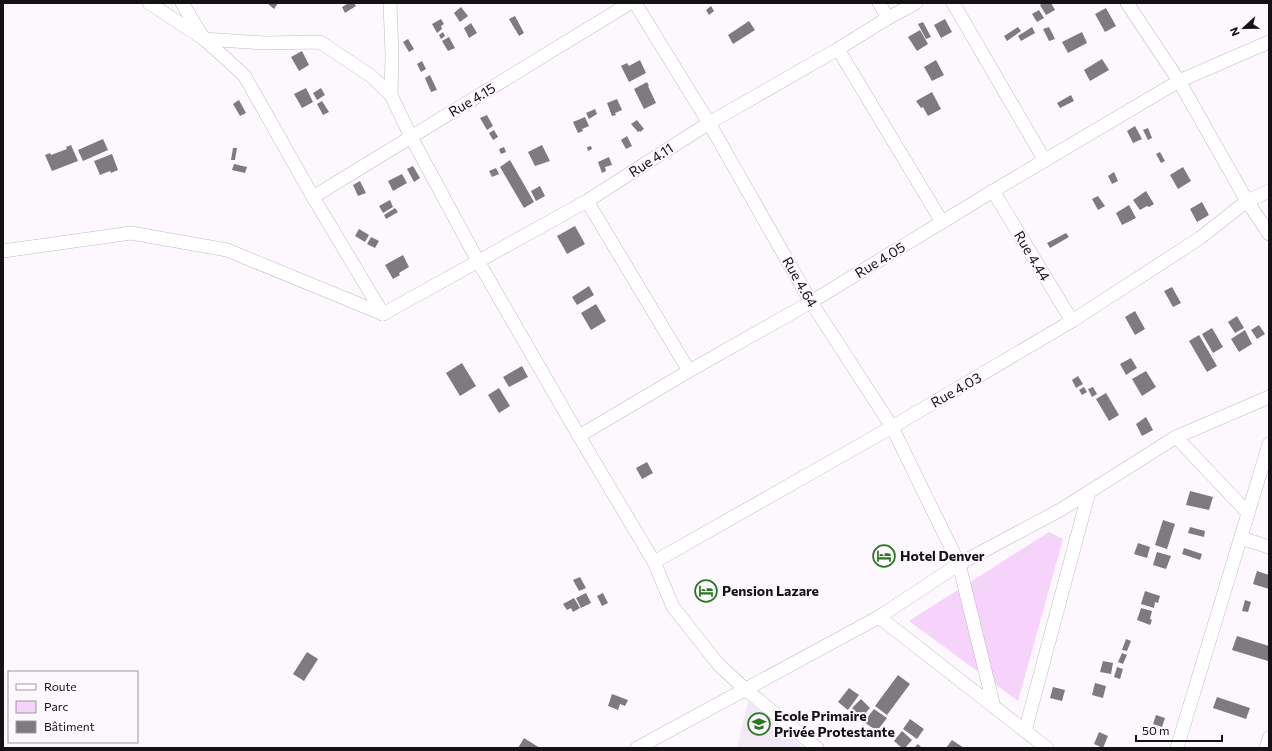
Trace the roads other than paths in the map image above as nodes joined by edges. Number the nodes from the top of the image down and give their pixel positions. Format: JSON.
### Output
{"nodes":[{"id":1,"x":149,"y":3,"type":"edge"},
{"id":2,"x":182,"y":3,"type":"edge"},
{"id":3,"x":390,"y":3,"type":"edge"},
{"id":4,"x":630,"y":3,"type":"edge"},
{"id":5,"x":635,"y":3,"type":"edge"},
{"id":6,"x":879,"y":3,"type":"edge"},
{"id":7,"x":916,"y":3,"type":"edge"},
{"id":8,"x":953,"y":3,"type":"edge"},
{"id":9,"x":1128,"y":3,"type":"edge"},
{"id":10,"x":888,"y":18,"type":"junction"},
{"id":11,"x":204,"y":39,"type":"junction"},
{"id":12,"x":1269,"y":42,"type":"edge"},
{"id":13,"x":838,"y":49,"type":"junction"},
{"id":14,"x":1179,"y":81,"type":"junction"},
{"id":15,"x":391,"y":95,"type":"junction"},
{"id":16,"x":709,"y":123,"type":"junction"},
{"id":17,"x":411,"y":137,"type":"junction"},
{"id":18,"x":1045,"y":161,"type":"junction"},
{"id":19,"x":993,"y":191,"type":"junction"},
{"id":20,"x":1269,"y":191,"type":"edge"},
{"id":21,"x":313,"y":197,"type":"junction"},
{"id":22,"x":588,"y":200,"type":"junction"},
{"id":23,"x":1247,"y":201,"type":"junction"},
{"id":24,"x":942,"y":222,"type":"junction"},
{"id":25,"x":1269,"y":234,"type":"edge"},
{"id":26,"x":3,"y":251,"type":"edge"},
{"id":27,"x":478,"y":261,"type":"junction"},
{"id":28,"x":811,"y":302,"type":"junction"},
{"id":29,"x":383,"y":314,"type":"junction"},
{"id":30,"x":1072,"y":321,"type":"junction"},
{"id":31,"x":689,"y":371,"type":"junction"},
{"id":32,"x":1269,"y":397,"type":"edge"},
{"id":33,"x":892,"y":427,"type":"junction"},
{"id":34,"x":579,"y":436,"type":"junction"},
{"id":35,"x":1176,"y":437,"type":"junction"},
{"id":36,"x":1269,"y":444,"type":"edge"},
{"id":37,"x":1089,"y":492,"type":"junction"},
{"id":38,"x":1248,"y":513,"type":"junction"},
{"id":39,"x":1240,"y":538,"type":"junction"},
{"id":40,"x":1269,"y":547,"type":"edge"},
{"id":41,"x":654,"y":562,"type":"junction"},
{"id":42,"x":959,"y":564,"type":"junction"},
{"id":43,"x":879,"y":617,"type":"junction"},
{"id":44,"x":746,"y":689,"type":"junction"},
{"id":45,"x":994,"y":707,"type":"junction"},
{"id":46,"x":1025,"y":731,"type":"junction"},
{"id":47,"x":1269,"y":738,"type":"edge"},
{"id":48,"x":637,"y":748,"type":"edge"},
{"id":49,"x":817,"y":748,"type":"edge"},
{"id":50,"x":1047,"y":748,"type":"edge"},
{"id":51,"x":1177,"y":748,"type":"edge"},
{"id":52,"x":1266,"y":748,"type":"edge"}],
"edges":[{"from":1,"to":11,"type":"street"},
{"from":2,"to":11,"type":"street"},
{"from":3,"to":15,"type":"street"},
{"from":4,"to":17,"type":"street","name":"Rue 4.15"},
{"from":5,"to":16,"type":"street","name":"Rue 4.64"},
{"from":6,"to":10,"type":"street"},
{"from":7,"to":10,"type":"street","name":"Rue 4.11"},
{"from":8,"to":18,"type":"street"},
{"from":9,"to":14,"type":"street"},
{"from":10,"to":13,"type":"street","name":"Rue 4.11"},
{"from":11,"to":15,"type":"street"},
{"from":11,"to":21,"type":"street"},
{"from":12,"to":14,"type":"street","name":"Rue 4.05"},
{"from":13,"to":16,"type":"street","name":"Rue 4.11"},
{"from":13,"to":24,"type":"street"},
{"from":14,"to":18,"type":"street","name":"Rue 4.05"},
{"from":14,"to":23,"type":"street"},
{"from":15,"to":17,"type":"street"},
{"from":16,"to":22,"type":"street","name":"Rue 4.11"},
{"from":16,"to":28,"type":"street","name":"Rue 4.64"},
{"from":17,"to":21,"type":"street","name":"Rue 4.15"},
{"from":17,"to":27,"type":"street"},
{"from":18,"to":19,"type":"street","name":"Rue 4.05"},
{"from":19,"to":24,"type":"street","name":"Rue 4.05"},
{"from":19,"to":30,"type":"street","name":"Rue 4.44"},
{"from":20,"to":23,"type":"street","name":"Rue 4.03"},
{"from":21,"to":29,"type":"street"},
{"from":22,"to":27,"type":"street","name":"Rue 4.11"},
{"from":22,"to":31,"type":"street"},
{"from":23,"to":25,"type":"street"},
{"from":23,"to":30,"type":"street","name":"Rue 4.03"},
{"from":24,"to":28,"type":"street","name":"Rue 4.05"},
{"from":26,"to":29,"type":"street"},
{"from":27,"to":29,"type":"street","name":"Rue 4.11"},
{"from":27,"to":34,"type":"street"},
{"from":28,"to":31,"type":"street","name":"Rue 4.05"},
{"from":28,"to":33,"type":"street","name":"Rue 4.64"},
{"from":30,"to":33,"type":"street","name":"Rue 4.03"},
{"from":31,"to":34,"type":"street","name":"Rue 4.05"},
{"from":32,"to":35,"type":"street"},
{"from":33,"to":41,"type":"street","name":"Rue 4.03"},
{"from":33,"to":42,"type":"street","name":"Rue 4.64"},
{"from":34,"to":41,"type":"street"},
{"from":35,"to":37,"type":"street"},
{"from":35,"to":38,"type":"street"},
{"from":36,"to":38,"type":"street"},
{"from":37,"to":42,"type":"street"},
{"from":37,"to":46,"type":"street"},
{"from":38,"to":39,"type":"street"},
{"from":39,"to":40,"type":"street"},
{"from":39,"to":51,"type":"street"},
{"from":41,"to":44,"type":"street"},
{"from":42,"to":43,"type":"street"},
{"from":42,"to":45,"type":"street","name":"Rue 4.64"},
{"from":43,"to":44,"type":"street"},
{"from":43,"to":45,"type":"street"},
{"from":44,"to":48,"type":"street"},
{"from":44,"to":49,"type":"street"},
{"from":45,"to":46,"type":"street"},
{"from":46,"to":50,"type":"street"},
{"from":47,"to":52,"type":"street"}]}
